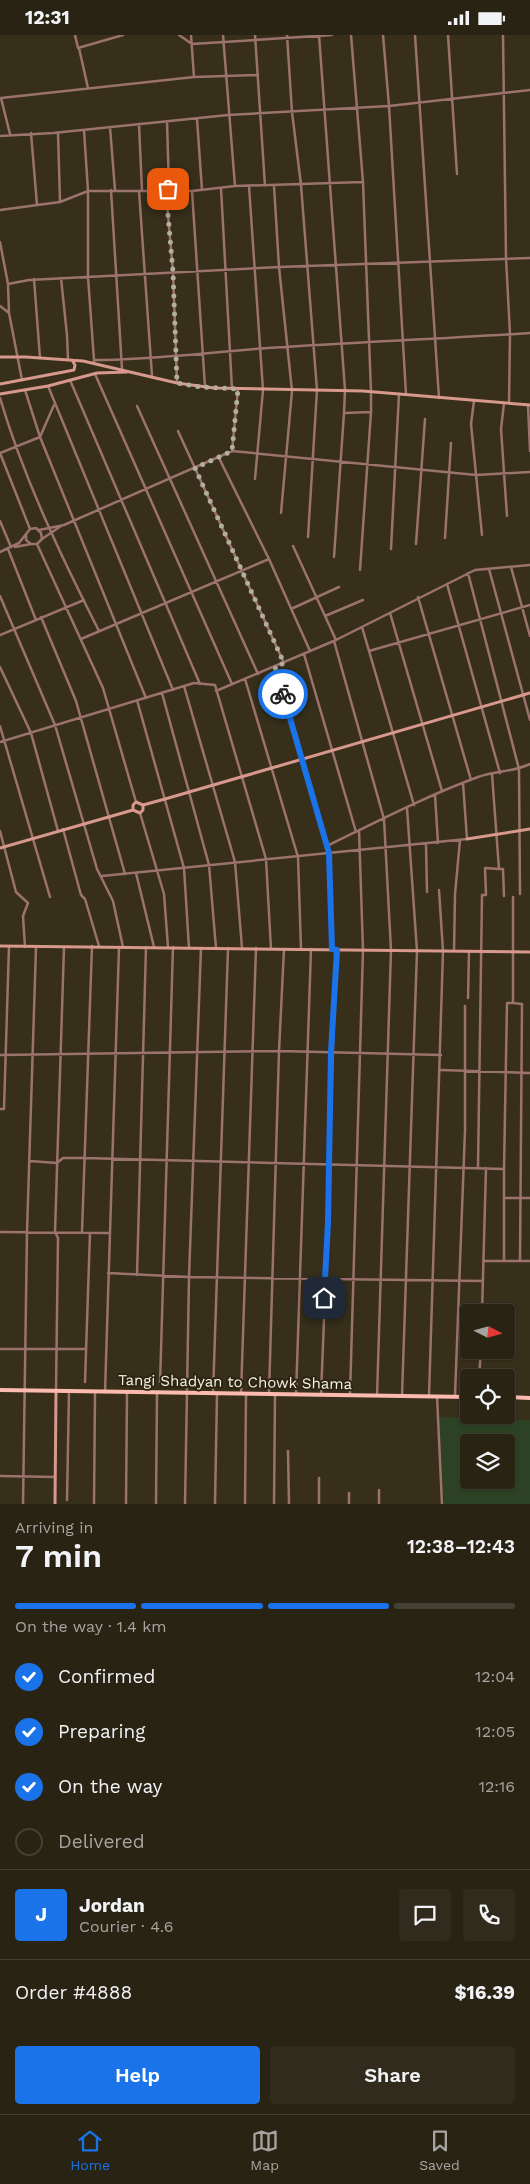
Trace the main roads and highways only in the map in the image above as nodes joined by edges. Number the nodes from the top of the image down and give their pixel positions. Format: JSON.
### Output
{"nodes":[{"id":1,"x":0,"y":357,"type":"edge"},
{"id":2,"x":70,"y":360,"type":"junction"},
{"id":3,"x":132,"y":371,"type":"junction"},
{"id":4,"x":0,"y":384,"type":"edge"},
{"id":5,"x":0,"y":396,"type":"edge"},
{"id":6,"x":529,"y":405,"type":"edge"},
{"id":7,"x":530,"y":693,"type":"edge"},
{"id":8,"x":143,"y":805,"type":"junction"},
{"id":9,"x":133,"y":810,"type":"junction"},
{"id":10,"x":530,"y":829,"type":"edge"},
{"id":11,"x":467,"y":839,"type":"road end"},
{"id":12,"x":0,"y":848,"type":"edge"},
{"id":13,"x":0,"y":946,"type":"edge"},
{"id":14,"x":530,"y":952,"type":"edge"},
{"id":15,"x":0,"y":1390,"type":"edge"},
{"id":16,"x":56,"y":1391,"type":"junction"},
{"id":17,"x":460,"y":1397,"type":"edge"},
{"id":18,"x":515,"y":1397,"type":"edge"},
{"id":19,"x":530,"y":1398,"type":"edge"},
{"id":20,"x":55,"y":1504,"type":"edge"}],
"edges":[{"from":1,"to":2,"type":"main road"},
{"from":2,"to":3,"type":"main road"},
{"from":2,"to":4,"type":"main road"},
{"from":3,"to":5,"type":"main road"},
{"from":3,"to":6,"type":"main road"},
{"from":7,"to":8,"type":"main road"},
{"from":8,"to":9,"type":"main road"},
{"from":8,"to":9,"type":"main road"},
{"from":9,"to":12,"type":"main road"},
{"from":10,"to":11,"type":"main road"},
{"from":13,"to":14,"type":"main road"},
{"from":15,"to":16,"type":"main road","name":"Tangi Shadyan to Chowk Shama"},
{"from":16,"to":17,"type":"main road","name":"Tangi Shadyan to Chowk Shama"},
{"from":16,"to":20,"type":"main road"},
{"from":18,"to":19,"type":"main road"}]}
